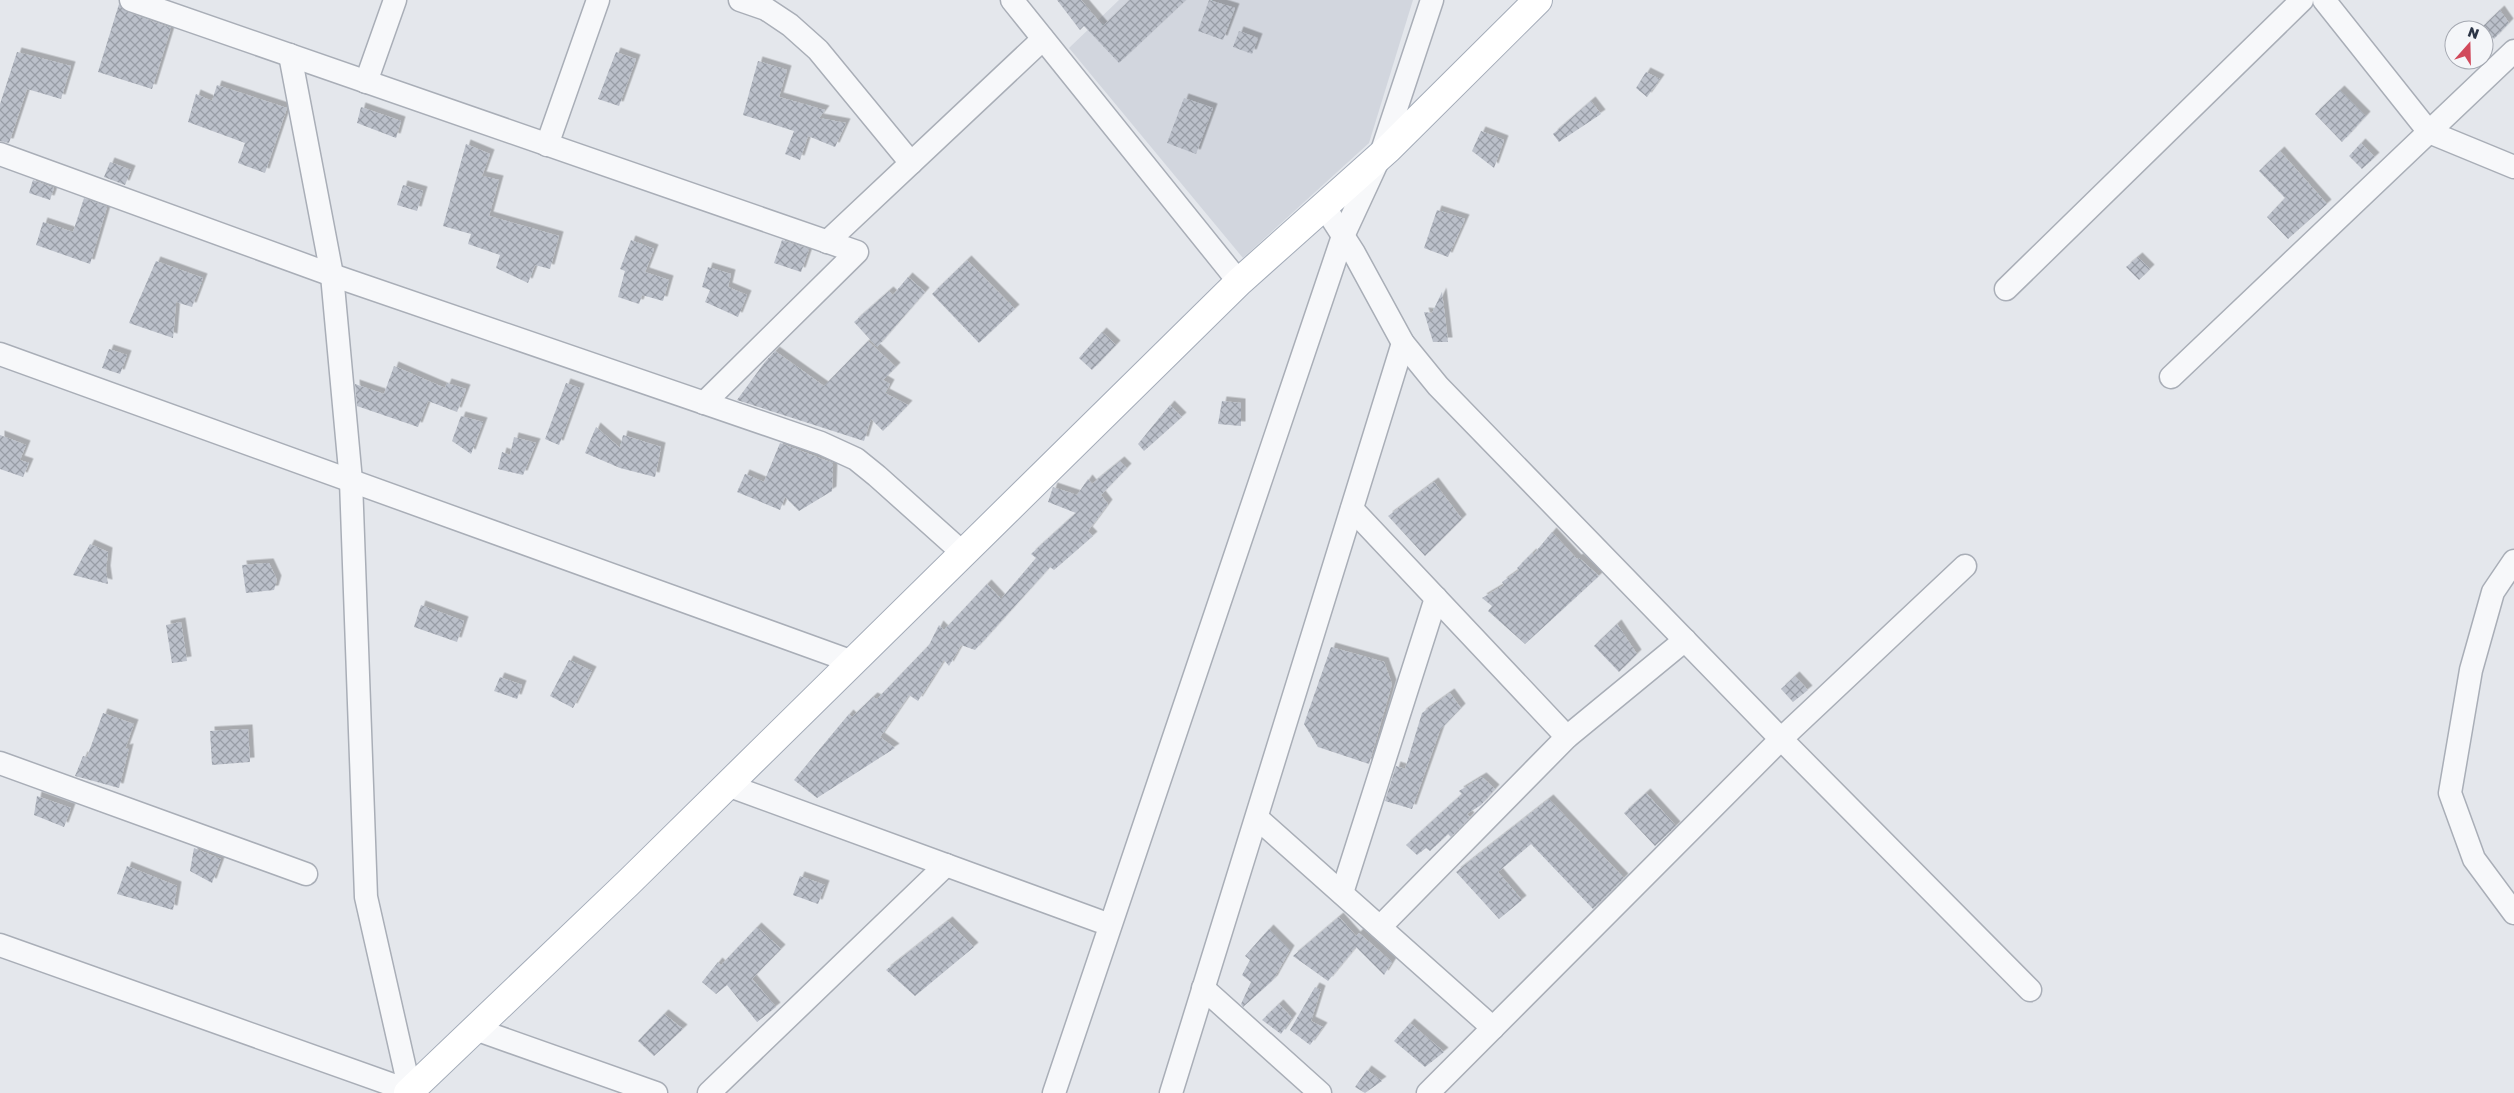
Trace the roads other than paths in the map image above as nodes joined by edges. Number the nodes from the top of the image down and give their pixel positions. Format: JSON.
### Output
{"nodes":[{"id":1,"x":131,"y":0,"type":"edge"},
{"id":2,"x":395,"y":0,"type":"edge"},
{"id":3,"x":598,"y":0,"type":"edge"},
{"id":4,"x":740,"y":0,"type":"edge"},
{"id":5,"x":1012,"y":0,"type":"edge"},
{"id":6,"x":1432,"y":0,"type":"edge"},
{"id":7,"x":1538,"y":0,"type":"edge"},
{"id":8,"x":2302,"y":0,"type":"edge"},
{"id":9,"x":2324,"y":0,"type":"edge"},
{"id":10,"x":1043,"y":39,"type":"junction"},
{"id":11,"x":2514,"y":51,"type":"edge"},
{"id":12,"x":290,"y":55,"type":"junction"},
{"id":13,"x":366,"y":82,"type":"junction"},
{"id":14,"x":2429,"y":132,"type":"junction"},
{"id":15,"x":547,"y":145,"type":"junction"},
{"id":16,"x":0,"y":154,"type":"edge"},
{"id":17,"x":1381,"y":154,"type":"junction"},
{"id":18,"x":911,"y":163,"type":"junction"},
{"id":19,"x":2514,"y":167,"type":"edge"},
{"id":20,"x":1324,"y":206,"type":"junction"},
{"id":21,"x":1343,"y":236,"type":"junction"},
{"id":22,"x":827,"y":242,"type":"junction"},
{"id":23,"x":332,"y":275,"type":"junction"},
{"id":24,"x":1239,"y":282,"type":"junction"},
{"id":25,"x":2006,"y":288,"type":"dead end"},
{"id":26,"x":1403,"y":343,"type":"junction"},
{"id":27,"x":0,"y":354,"type":"edge"},
{"id":28,"x":2171,"y":377,"type":"dead end"},
{"id":29,"x":704,"y":403,"type":"junction"},
{"id":30,"x":351,"y":480,"type":"junction"},
{"id":31,"x":1352,"y":509,"type":"junction"},
{"id":32,"x":963,"y":553,"type":"junction"},
{"id":33,"x":2514,"y":561,"type":"edge"},
{"id":34,"x":1966,"y":566,"type":"dead end"},
{"id":35,"x":1436,"y":598,"type":"junction"},
{"id":36,"x":1685,"y":640,"type":"junction"},
{"id":37,"x":853,"y":662,"type":"junction"},
{"id":38,"x":1567,"y":737,"type":"junction"},
{"id":39,"x":1781,"y":739,"type":"junction"},
{"id":40,"x":0,"y":762,"type":"edge"},
{"id":41,"x":728,"y":785,"type":"junction"},
{"id":42,"x":1257,"y":818,"type":"junction"},
{"id":43,"x":946,"y":865,"type":"junction"},
{"id":44,"x":306,"y":874,"type":"dead end"},
{"id":45,"x":1342,"y":893,"type":"junction"},
{"id":46,"x":2514,"y":913,"type":"edge"},
{"id":47,"x":1110,"y":925,"type":"junction"},
{"id":48,"x":1380,"y":927,"type":"junction"},
{"id":49,"x":0,"y":945,"type":"edge"},
{"id":50,"x":1203,"y":988,"type":"junction"},
{"id":51,"x":2030,"y":990,"type":"dead end"},
{"id":52,"x":1493,"y":1028,"type":"junction"},
{"id":53,"x":475,"y":1029,"type":"junction"},
{"id":54,"x":409,"y":1092,"type":"edge"},
{"id":55,"x":656,"y":1093,"type":"edge"},
{"id":56,"x":710,"y":1093,"type":"edge"},
{"id":57,"x":1054,"y":1093,"type":"edge"},
{"id":58,"x":1171,"y":1093,"type":"edge"},
{"id":59,"x":1320,"y":1093,"type":"edge"},
{"id":60,"x":1428,"y":1093,"type":"edge"}],
"edges":[{"from":1,"to":12,"type":"street"},
{"from":2,"to":13,"type":"street"},
{"from":3,"to":15,"type":"street"},
{"from":4,"to":18,"type":"street"},
{"from":5,"to":10,"type":"street"},
{"from":6,"to":17,"type":"street"},
{"from":7,"to":17,"type":"main road"},
{"from":8,"to":25,"type":"street"},
{"from":9,"to":14,"type":"street"},
{"from":10,"to":18,"type":"street"},
{"from":10,"to":24,"type":"street"},
{"from":11,"to":14,"type":"street"},
{"from":12,"to":13,"type":"street"},
{"from":12,"to":23,"type":"street"},
{"from":13,"to":15,"type":"street"},
{"from":14,"to":19,"type":"street"},
{"from":14,"to":28,"type":"street"},
{"from":15,"to":22,"type":"street"},
{"from":16,"to":23,"type":"street"},
{"from":17,"to":20,"type":"main road"},
{"from":17,"to":21,"type":"street"},
{"from":18,"to":22,"type":"street"},
{"from":20,"to":21,"type":"street"},
{"from":20,"to":24,"type":"main road"},
{"from":21,"to":26,"type":"street"},
{"from":21,"to":47,"type":"street"},
{"from":22,"to":29,"type":"street"},
{"from":23,"to":29,"type":"street"},
{"from":23,"to":30,"type":"street"},
{"from":24,"to":32,"type":"main road"},
{"from":26,"to":31,"type":"street"},
{"from":26,"to":36,"type":"street"},
{"from":27,"to":30,"type":"street"},
{"from":29,"to":32,"type":"street"},
{"from":30,"to":37,"type":"street"},
{"from":30,"to":54,"type":"street"},
{"from":31,"to":35,"type":"street"},
{"from":31,"to":42,"type":"street"},
{"from":32,"to":37,"type":"main road"},
{"from":33,"to":46,"type":"street"},
{"from":34,"to":39,"type":"street"},
{"from":35,"to":38,"type":"street"},
{"from":35,"to":45,"type":"street"},
{"from":36,"to":38,"type":"street"},
{"from":36,"to":39,"type":"street"},
{"from":37,"to":41,"type":"main road"},
{"from":38,"to":48,"type":"street"},
{"from":39,"to":51,"type":"street"},
{"from":39,"to":52,"type":"street"},
{"from":40,"to":44,"type":"street"},
{"from":41,"to":43,"type":"street"},
{"from":41,"to":53,"type":"main road"},
{"from":42,"to":45,"type":"street"},
{"from":42,"to":50,"type":"street"},
{"from":43,"to":47,"type":"street"},
{"from":43,"to":56,"type":"street"},
{"from":45,"to":48,"type":"street"},
{"from":47,"to":57,"type":"street"},
{"from":48,"to":52,"type":"street"},
{"from":49,"to":54,"type":"street"},
{"from":50,"to":58,"type":"street"},
{"from":50,"to":59,"type":"street"},
{"from":52,"to":60,"type":"street"},
{"from":53,"to":54,"type":"main road"},
{"from":53,"to":55,"type":"street"}]}
